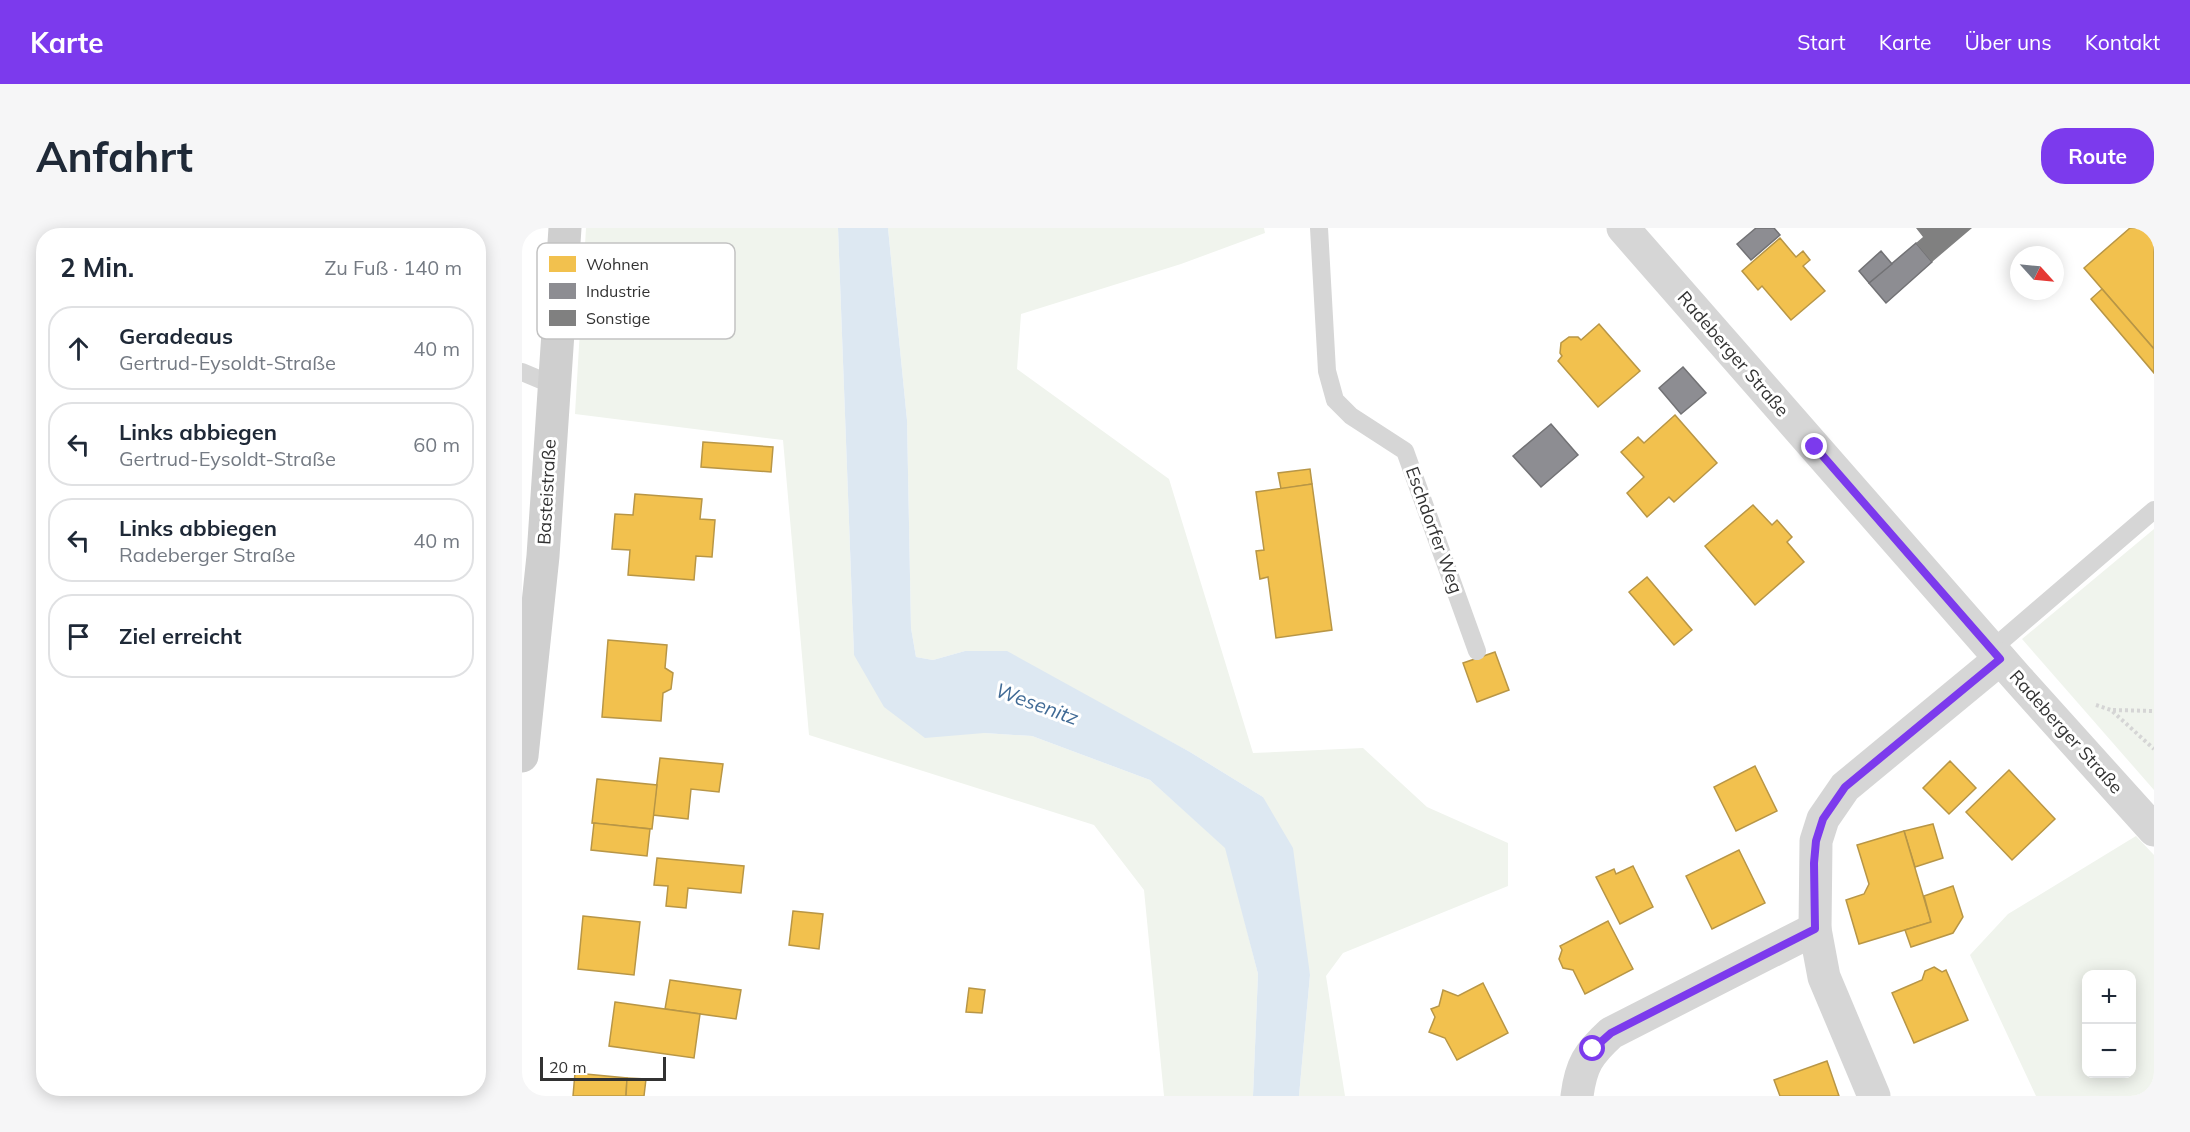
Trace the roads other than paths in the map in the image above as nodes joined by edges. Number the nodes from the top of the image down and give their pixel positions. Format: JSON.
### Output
{"nodes":[{"id":1,"x":565,"y":228,"type":"edge"},
{"id":2,"x":1319,"y":228,"type":"edge"},
{"id":3,"x":1623,"y":228,"type":"edge"},
{"id":4,"x":564,"y":243,"type":"edge"},
{"id":5,"x":557,"y":339,"type":"edge"},
{"id":6,"x":522,"y":372,"type":"edge"},
{"id":7,"x":553,"y":385,"type":"junction"},
{"id":8,"x":2154,"y":510,"type":"edge"},
{"id":9,"x":1478,"y":651,"type":"dead end"},
{"id":10,"x":1996,"y":654,"type":"junction"},
{"id":11,"x":527,"y":662,"type":"edge"},
{"id":12,"x":522,"y":756,"type":"edge"},
{"id":13,"x":2154,"y":830,"type":"edge"},
{"id":14,"x":1815,"y":929,"type":"junction"},
{"id":15,"x":1577,"y":1096,"type":"edge"},
{"id":16,"x":1874,"y":1096,"type":"edge"}],
"edges":[{"from":1,"to":4,"type":"main road","name":"Basteistraße"},
{"from":2,"to":9,"type":"lane","name":"Eschdorfer Weg"},
{"from":3,"to":10,"type":"street","name":"Radeberger Straße"},
{"from":5,"to":7,"type":"main road","name":"Basteistraße"},
{"from":6,"to":7,"type":"lane"},
{"from":7,"to":11,"type":"main road","name":"Basteistraße"},
{"from":8,"to":10,"type":"lane"},
{"from":10,"to":13,"type":"street","name":"Radeberger Straße"},
{"from":10,"to":14,"type":"street"},
{"from":11,"to":12,"type":"main road","name":"Basteistraße"},
{"from":14,"to":15,"type":"street"},
{"from":14,"to":16,"type":"street"}]}
